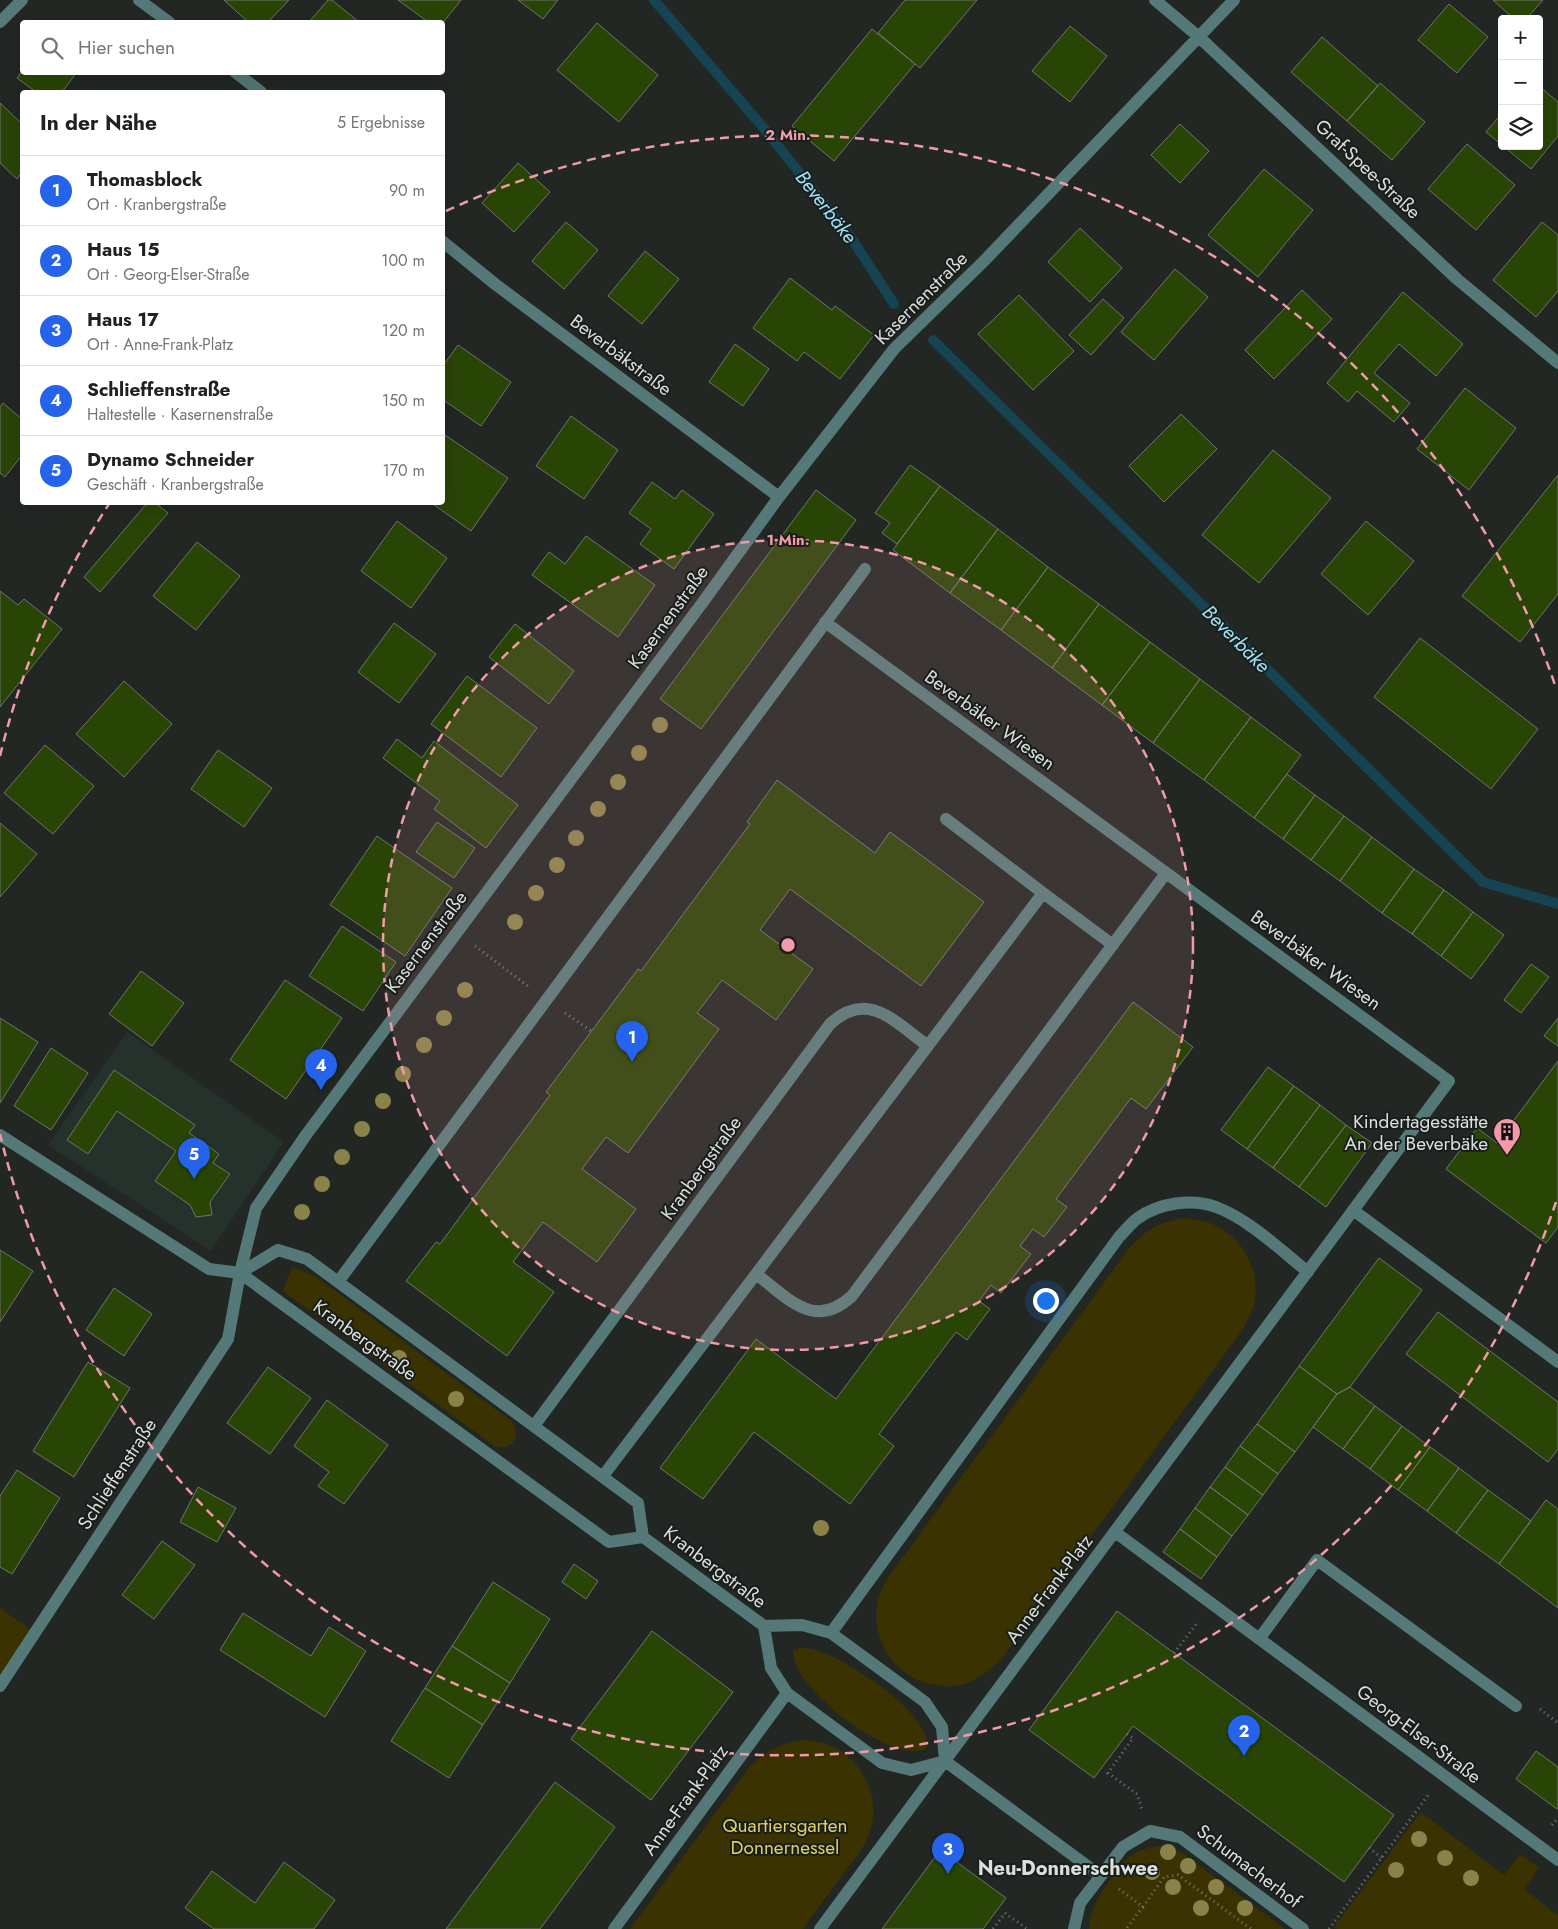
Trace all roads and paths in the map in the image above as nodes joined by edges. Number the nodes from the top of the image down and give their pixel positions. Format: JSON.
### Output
{"nodes":[{"id":1,"x":22,"y":0,"type":"edge"},
{"id":2,"x":139,"y":0,"type":"edge"},
{"id":3,"x":1155,"y":0,"type":"edge"},
{"id":4,"x":1234,"y":0,"type":"edge"},
{"id":5,"x":166,"y":20,"type":"edge"},
{"id":6,"x":0,"y":22,"type":"edge"},
{"id":7,"x":1199,"y":37,"type":"junction"},
{"id":8,"x":239,"y":75,"type":"edge"},
{"id":9,"x":258,"y":90,"type":"edge"},
{"id":10,"x":445,"y":243,"type":"edge"},
{"id":11,"x":1558,"y":363,"type":"edge"},
{"id":12,"x":779,"y":497,"type":"junction"},
{"id":13,"x":864,"y":569,"type":"dead end"},
{"id":14,"x":825,"y":622,"type":"junction"},
{"id":15,"x":946,"y":819,"type":"dead end"},
{"id":16,"x":1166,"y":873,"type":"junction"},
{"id":17,"x":1044,"y":893,"type":"junction"},
{"id":18,"x":461,"y":926,"type":"junction"},
{"id":19,"x":1113,"y":945,"type":"junction"},
{"id":20,"x":546,"y":999,"type":"junction"},
{"id":21,"x":591,"y":1031,"type":"dead end"},
{"id":22,"x":928,"y":1046,"type":"junction"},
{"id":23,"x":0,"y":1135,"type":"edge"},
{"id":24,"x":1353,"y":1210,"type":"junction"},
{"id":25,"x":240,"y":1272,"type":"junction"},
{"id":26,"x":1308,"y":1272,"type":"junction"},
{"id":27,"x":756,"y":1274,"type":"junction"},
{"id":28,"x":338,"y":1282,"type":"junction"},
{"id":29,"x":1558,"y":1362,"type":"edge"},
{"id":30,"x":534,"y":1426,"type":"junction"},
{"id":31,"x":603,"y":1476,"type":"junction"},
{"id":32,"x":1115,"y":1532,"type":"junction"},
{"id":33,"x":644,"y":1537,"type":"junction"},
{"id":34,"x":1212,"y":1604,"type":"junction"},
{"id":35,"x":764,"y":1626,"type":"junction"},
{"id":36,"x":830,"y":1633,"type":"junction"},
{"id":37,"x":1259,"y":1639,"type":"junction"},
{"id":38,"x":1174,"y":1653,"type":"dead end"},
{"id":39,"x":0,"y":1686,"type":"edge"},
{"id":40,"x":787,"y":1693,"type":"junction"},
{"id":41,"x":1516,"y":1706,"type":"dead end"},
{"id":42,"x":1127,"y":1734,"type":"dead end"},
{"id":43,"x":945,"y":1761,"type":"junction"},
{"id":44,"x":1443,"y":1775,"type":"junction"},
{"id":45,"x":1150,"y":1832,"type":"junction"},
{"id":46,"x":1369,"y":1848,"type":"dead end"},
{"id":47,"x":1382,"y":1858,"type":"junction"},
{"id":48,"x":1558,"y":1860,"type":"edge"},
{"id":49,"x":1101,"y":1876,"type":"junction"},
{"id":50,"x":1143,"y":1907,"type":"junction"},
{"id":51,"x":614,"y":1929,"type":"edge"},
{"id":52,"x":820,"y":1929,"type":"edge"},
{"id":53,"x":993,"y":1929,"type":"edge"},
{"id":54,"x":1027,"y":1929,"type":"edge"},
{"id":55,"x":1074,"y":1929,"type":"edge"},
{"id":56,"x":1126,"y":1929,"type":"edge"},
{"id":57,"x":1251,"y":1929,"type":"edge"},
{"id":58,"x":1303,"y":1929,"type":"edge"},
{"id":59,"x":1329,"y":1929,"type":"edge"}],
"edges":[{"from":1,"to":6,"type":"street"},
{"from":2,"to":5,"type":"street"},
{"from":3,"to":7,"type":"street","name":"Graf-Spee-Straße"},
{"from":4,"to":7,"type":"street","name":"Kasernenstraße"},
{"from":7,"to":11,"type":"street","name":"Graf-Spee-Straße"},
{"from":7,"to":12,"type":"street","name":"Kasernenstraße"},
{"from":8,"to":9,"type":"street"},
{"from":10,"to":12,"type":"street","name":"Beverbäkstraße"},
{"from":12,"to":18,"type":"street","name":"Kasernenstraße"},
{"from":13,"to":14,"type":"street"},
{"from":14,"to":16,"type":"street","name":"Beverbäker Wiesen"},
{"from":14,"to":20,"type":"street"},
{"from":15,"to":17,"type":"street"},
{"from":16,"to":19,"type":"street"},
{"from":16,"to":24,"type":"street","name":"Beverbäker Wiesen"},
{"from":17,"to":19,"type":"street"},
{"from":17,"to":22,"type":"street"},
{"from":18,"to":20,"type":"path"},
{"from":18,"to":25,"type":"street","name":"Kasernenstraße"},
{"from":19,"to":27,"type":"street"},
{"from":20,"to":21,"type":"path"},
{"from":20,"to":28,"type":"street"},
{"from":22,"to":27,"type":"street"},
{"from":22,"to":30,"type":"street","name":"Kranbergstraße"},
{"from":23,"to":25,"type":"street"},
{"from":24,"to":26,"type":"street","name":"Anne-Frank-Platz"},
{"from":24,"to":29,"type":"street"},
{"from":25,"to":28,"type":"street","name":"Kranbergstraße"},
{"from":25,"to":33,"type":"street","name":"Kranbergstraße"},
{"from":25,"to":39,"type":"street","name":"Schlieffenstraße"},
{"from":26,"to":32,"type":"street","name":"Anne-Frank-Platz"},
{"from":26,"to":36,"type":"street"},
{"from":27,"to":31,"type":"street"},
{"from":28,"to":30,"type":"street","name":"Kranbergstraße"},
{"from":30,"to":31,"type":"street","name":"Kranbergstraße"},
{"from":31,"to":33,"type":"street","name":"Kranbergstraße"},
{"from":32,"to":34,"type":"street","name":"Georg-Elser-Straße"},
{"from":32,"to":43,"type":"street","name":"Anne-Frank-Platz"},
{"from":33,"to":35,"type":"street","name":"Kranbergstraße"},
{"from":34,"to":37,"type":"street","name":"Georg-Elser-Straße"},
{"from":34,"to":38,"type":"path"},
{"from":35,"to":36,"type":"street","name":"Kranbergstraße"},
{"from":35,"to":40,"type":"street","name":"Kranbergstraße"},
{"from":36,"to":43,"type":"street","name":"Kranbergstraße"},
{"from":37,"to":41,"type":"street"},
{"from":37,"to":44,"type":"street","name":"Georg-Elser-Straße"},
{"from":40,"to":43,"type":"street","name":"Kranbergstraße"},
{"from":40,"to":51,"type":"street","name":"Anne-Frank-Platz"},
{"from":42,"to":45,"type":"path"},
{"from":43,"to":49,"type":"street"},
{"from":43,"to":52,"type":"street","name":"Anne-Frank-Platz"},
{"from":44,"to":47,"type":"path"},
{"from":44,"to":48,"type":"street","name":"Georg-Elser-Straße"},
{"from":45,"to":49,"type":"street"},
{"from":45,"to":58,"type":"street","name":"Schumacherhof"},
{"from":46,"to":47,"type":"path"},
{"from":47,"to":59,"type":"path"},
{"from":49,"to":50,"type":"path"},
{"from":49,"to":55,"type":"street"},
{"from":50,"to":56,"type":"path"},
{"from":50,"to":57,"type":"path"},
{"from":53,"to":54,"type":"path"}]}
